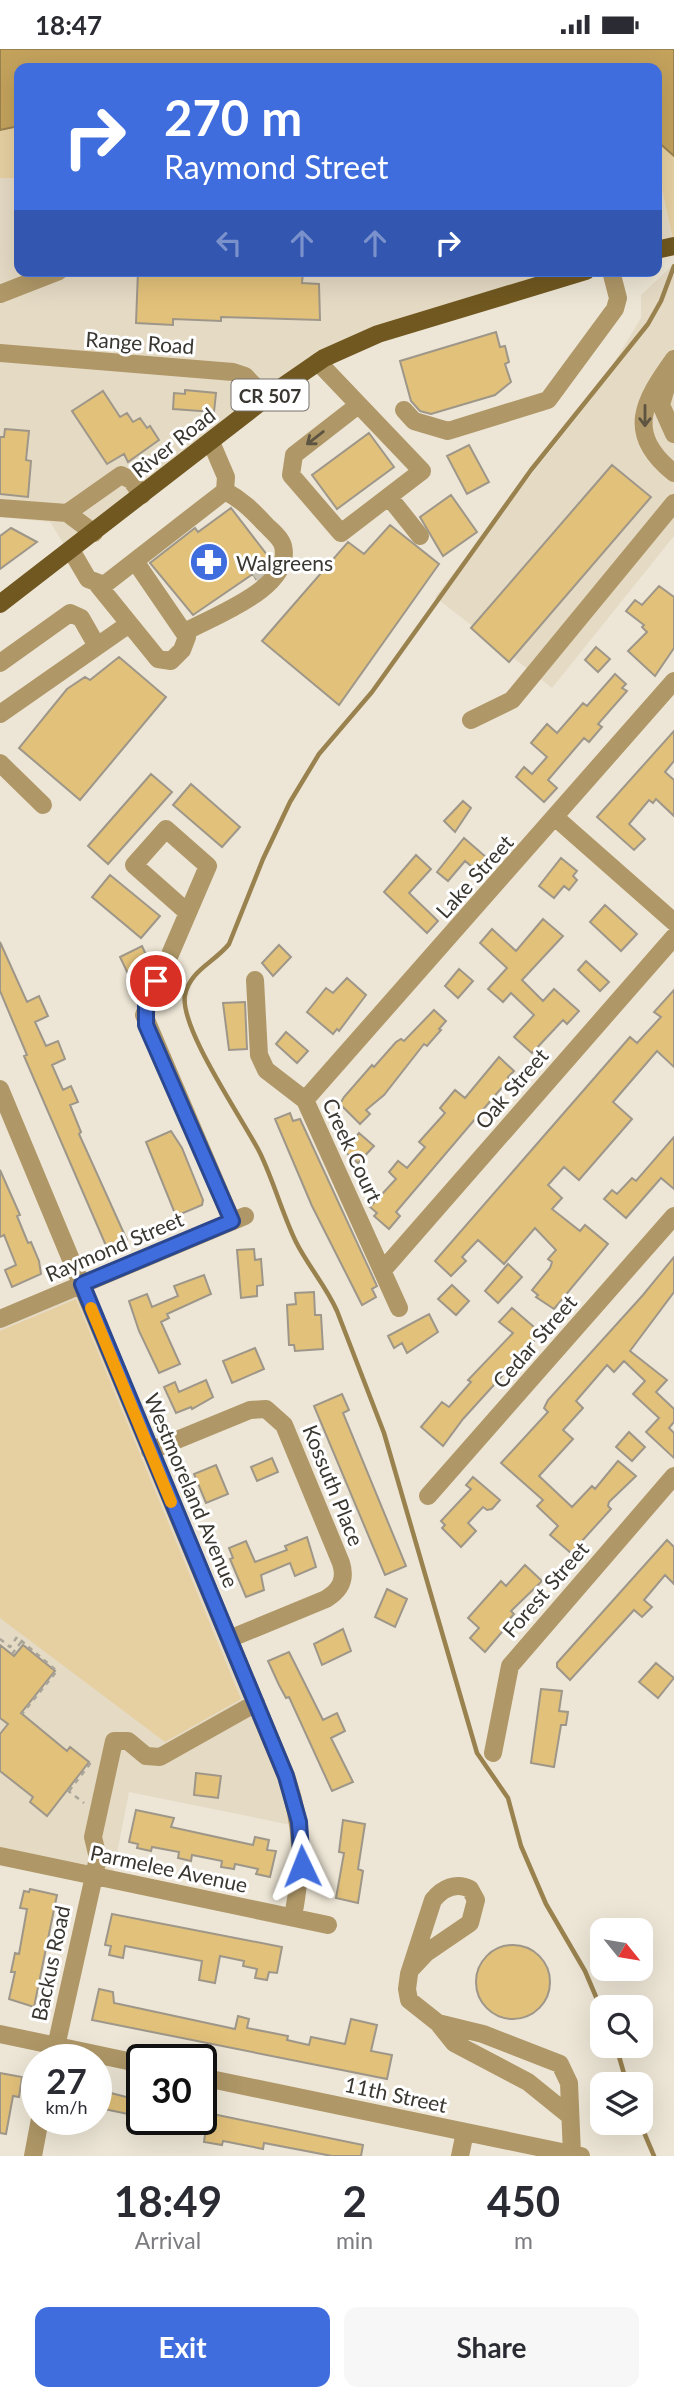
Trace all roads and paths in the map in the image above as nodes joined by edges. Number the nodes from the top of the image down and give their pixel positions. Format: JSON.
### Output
{"nodes":[{"id":1,"x":44,"y":277,"type":"edge"},
{"id":2,"x":566,"y":277,"type":"edge"},
{"id":3,"x":613,"y":277,"type":"edge"},
{"id":4,"x":0,"y":294,"type":"edge"},
{"id":5,"x":0,"y":353,"type":"edge"},
{"id":6,"x":674,"y":359,"type":"edge"},
{"id":7,"x":318,"y":362,"type":"junction"},
{"id":8,"x":266,"y":398,"type":"junction"},
{"id":9,"x":357,"y":406,"type":"junction"},
{"id":10,"x":404,"y":410,"type":"dead end"},
{"id":11,"x":674,"y":434,"type":"edge"},
{"id":12,"x":211,"y":442,"type":"junction"},
{"id":13,"x":671,"y":464,"type":"edge"},
{"id":14,"x":225,"y":491,"type":"junction"},
{"id":15,"x":142,"y":495,"type":"junction"},
{"id":16,"x":389,"y":497,"type":"junction"},
{"id":17,"x":674,"y":503,"type":"edge"},
{"id":18,"x":0,"y":508,"type":"edge"},
{"id":19,"x":67,"y":513,"type":"junction"},
{"id":20,"x":94,"y":533,"type":"junction"},
{"id":21,"x":420,"y":536,"type":"dead end"},
{"id":22,"x":71,"y":550,"type":"junction"},
{"id":23,"x":135,"y":561,"type":"junction"},
{"id":24,"x":273,"y":565,"type":"junction"},
{"id":25,"x":98,"y":585,"type":"junction"},
{"id":26,"x":0,"y":604,"type":"edge"},
{"id":27,"x":217,"y":614,"type":"junction"},
{"id":28,"x":129,"y":624,"type":"junction"},
{"id":29,"x":185,"y":632,"type":"junction"},
{"id":30,"x":97,"y":646,"type":"junction"},
{"id":31,"x":0,"y":663,"type":"edge"},
{"id":32,"x":674,"y":681,"type":"edge"},
{"id":33,"x":0,"y":714,"type":"edge"},
{"id":34,"x":471,"y":720,"type":"dead end"},
{"id":35,"x":0,"y":763,"type":"edge"},
{"id":36,"x":43,"y":805,"type":"dead end"},
{"id":37,"x":556,"y":818,"type":"junction"},
{"id":38,"x":187,"y":912,"type":"junction"},
{"id":39,"x":674,"y":922,"type":"edge"},
{"id":40,"x":674,"y":937,"type":"edge"},
{"id":41,"x":255,"y":981,"type":"dead end"},
{"id":42,"x":0,"y":1089,"type":"edge"},
{"id":43,"x":305,"y":1100,"type":"junction"},
{"id":44,"x":674,"y":1216,"type":"edge"},
{"id":45,"x":383,"y":1270,"type":"junction"},
{"id":46,"x":82,"y":1284,"type":"junction"},
{"id":47,"x":400,"y":1308,"type":"dead end"},
{"id":48,"x":0,"y":1319,"type":"edge"},
{"id":49,"x":150,"y":1451,"type":"junction"},
{"id":50,"x":674,"y":1476,"type":"edge"},
{"id":51,"x":428,"y":1496,"type":"dead end"},
{"id":52,"x":0,"y":1639,"type":"edge"},
{"id":53,"x":229,"y":1639,"type":"junction"},
{"id":54,"x":22,"y":1641,"type":"junction"},
{"id":55,"x":12,"y":1654,"type":"dead end"},
{"id":56,"x":256,"y":1703,"type":"junction"},
{"id":57,"x":22,"y":1714,"type":"dead end"},
{"id":58,"x":494,"y":1753,"type":"dead end"},
{"id":59,"x":95,"y":1767,"type":"dead end"},
{"id":60,"x":87,"y":1805,"type":"dead end"},
{"id":61,"x":0,"y":1856,"type":"edge"},
{"id":62,"x":92,"y":1875,"type":"junction"},
{"id":63,"x":293,"y":1917,"type":"junction"},
{"id":64,"x":328,"y":1925,"type":"dead end"},
{"id":65,"x":411,"y":1969,"type":"junction"},
{"id":66,"x":438,"y":2024,"type":"junction"},
{"id":67,"x":0,"y":2034,"type":"edge"},
{"id":68,"x":28,"y":2044,"type":"edge"},
{"id":69,"x":56,"y":2044,"type":"edge"},
{"id":70,"x":533,"y":2052,"type":"junction"},
{"id":71,"x":217,"y":2080,"type":"edge"},
{"id":72,"x":523,"y":2080,"type":"junction"},
{"id":73,"x":570,"y":2116,"type":"junction"},
{"id":74,"x":465,"y":2132,"type":"junction"},
{"id":75,"x":37,"y":2135,"type":"edge"},
{"id":76,"x":576,"y":2155,"type":"edge"},
{"id":77,"x":33,"y":2156,"type":"edge"},
{"id":78,"x":460,"y":2156,"type":"edge"}],
"edges":[{"from":1,"to":4,"type":"street"},
{"from":2,"to":7,"type":"main road","name":"River Road","number":"CR 507"},
{"from":3,"to":10,"type":"street"},
{"from":5,"to":8,"type":"street","name":"Range Road"},
{"from":6,"to":11,"type":"street"},
{"from":6,"to":13,"type":"street","one_way":true},
{"from":7,"to":8,"type":"main road","name":"River Road","number":"CR 507"},
{"from":7,"to":9,"type":"street"},
{"from":8,"to":12,"type":"main road","name":"River Road","number":"CR 507"},
{"from":9,"to":16,"type":"street"},
{"from":9,"to":16,"type":"street","one_way":true},
{"from":12,"to":14,"type":"street"},
{"from":12,"to":15,"type":"main road","name":"River Road","number":"CR 507"},
{"from":14,"to":23,"type":"street"},
{"from":14,"to":24,"type":"street"},
{"from":15,"to":19,"type":"street"},
{"from":15,"to":20,"type":"main road","name":"River Road","number":"CR 507"},
{"from":16,"to":21,"type":"street"},
{"from":17,"to":34,"type":"street"},
{"from":18,"to":19,"type":"street"},
{"from":19,"to":20,"type":"street"},
{"from":20,"to":22,"type":"main road","name":"River Road","number":"CR 507"},
{"from":22,"to":25,"type":"street"},
{"from":22,"to":26,"type":"main road","name":"River Road","number":"CR 507"},
{"from":23,"to":25,"type":"street"},
{"from":23,"to":29,"type":"street"},
{"from":24,"to":27,"type":"street"},
{"from":24,"to":27,"type":"street"},
{"from":25,"to":28,"type":"street"},
{"from":27,"to":29,"type":"street"},
{"from":28,"to":29,"type":"street"},
{"from":28,"to":30,"type":"street"},
{"from":30,"to":31,"type":"street"},
{"from":30,"to":33,"type":"street"},
{"from":32,"to":37,"type":"street","name":"Lake Street"},
{"from":35,"to":36,"type":"street"},
{"from":37,"to":39,"type":"street"},
{"from":37,"to":43,"type":"street","name":"Lake Street"},
{"from":38,"to":38,"type":"street"},
{"from":38,"to":46,"type":"street","name":"Raymond Street"},
{"from":40,"to":45,"type":"street","name":"Oak Street"},
{"from":41,"to":43,"type":"street","name":"Creek Court"},
{"from":42,"to":46,"type":"street","name":"Westmoreland Avenue"},
{"from":43,"to":45,"type":"street","name":"Creek Court"},
{"from":44,"to":51,"type":"street","name":"Cedar Street"},
{"from":45,"to":47,"type":"street","name":"Creek Court"},
{"from":46,"to":48,"type":"street","name":"Raymond Street"},
{"from":46,"to":49,"type":"street","name":"Westmoreland Avenue"},
{"from":49,"to":53,"type":"street","name":"Westmoreland Avenue"},
{"from":49,"to":53,"type":"street","name":"Kossuth Place"},
{"from":50,"to":58,"type":"street","name":"Forest Street"},
{"from":52,"to":54,"type":"path"},
{"from":53,"to":56,"type":"street","name":"Westmoreland Avenue"},
{"from":54,"to":55,"type":"path"},
{"from":54,"to":57,"type":"path"},
{"from":56,"to":62,"type":"street","name":"Backus Road"},
{"from":56,"to":63,"type":"street","name":"Westmoreland Avenue"},
{"from":59,"to":60,"type":"path"},
{"from":61,"to":62,"type":"street","name":"Parmelee Avenue"},
{"from":62,"to":63,"type":"street","name":"Parmelee Avenue"},
{"from":62,"to":69,"type":"street","name":"Backus Road"},
{"from":63,"to":64,"type":"street","name":"Parmelee Avenue"},
{"from":65,"to":65,"type":"street"},
{"from":65,"to":66,"type":"street"},
{"from":66,"to":70,"type":"street"},
{"from":66,"to":72,"type":"street"},
{"from":67,"to":68,"type":"street"},
{"from":70,"to":72,"type":"street"},
{"from":70,"to":73,"type":"street"},
{"from":71,"to":74,"type":"street","name":"11th Street"},
{"from":72,"to":73,"type":"street"},
{"from":73,"to":76,"type":"street"},
{"from":74,"to":76,"type":"street","name":"11th Street"},
{"from":74,"to":78,"type":"street"},
{"from":75,"to":77,"type":"street"}]}
